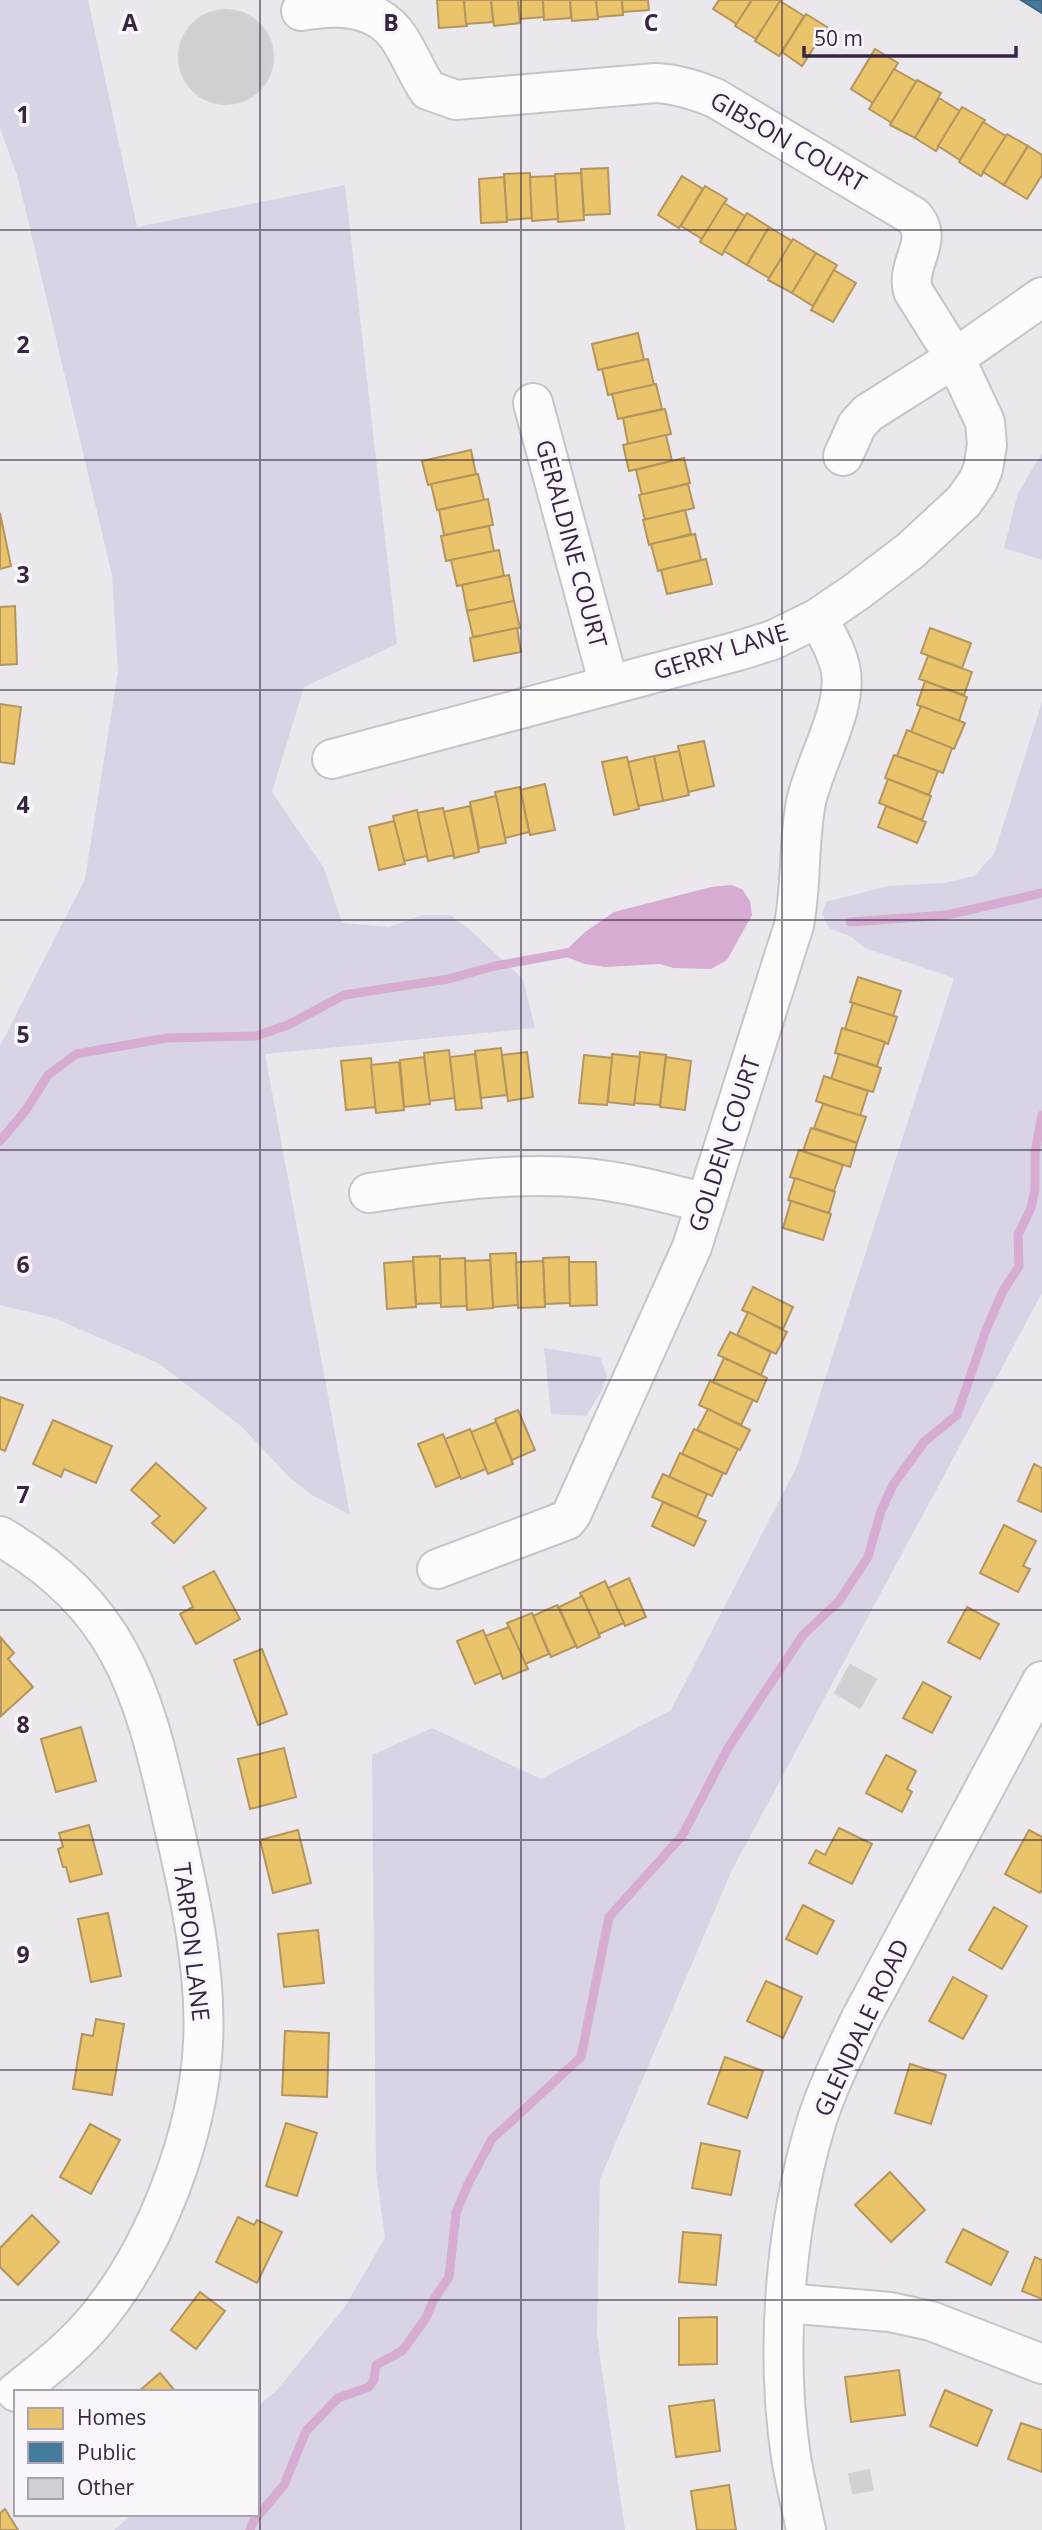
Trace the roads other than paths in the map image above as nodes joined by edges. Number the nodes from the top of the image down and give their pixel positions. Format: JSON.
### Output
{"nodes":[{"id":1,"x":301,"y":11,"type":"dead end"},
{"id":2,"x":1042,"y":297,"type":"edge"},
{"id":3,"x":955,"y":358,"type":"junction"},
{"id":4,"x":533,"y":403,"type":"dead end"},
{"id":5,"x":843,"y":456,"type":"dead end"},
{"id":6,"x":818,"y":618,"type":"junction"},
{"id":7,"x":609,"y":685,"type":"junction"},
{"id":8,"x":332,"y":759,"type":"dead end"},
{"id":9,"x":369,"y":1193,"type":"dead end"},
{"id":10,"x":706,"y":1203,"type":"junction"},
{"id":11,"x":0,"y":1536,"type":"edge"},
{"id":12,"x":437,"y":1569,"type":"dead end"},
{"id":13,"x":1042,"y":1681,"type":"edge"},
{"id":14,"x":786,"y":2304,"type":"junction"},
{"id":15,"x":1042,"y":2364,"type":"edge"},
{"id":16,"x":19,"y":2390,"type":"edge"},
{"id":17,"x":806,"y":2530,"type":"edge"}],
"edges":[{"from":1,"to":3,"type":"street","name":"GIBSON COURT"},
{"from":2,"to":3,"type":"street"},
{"from":3,"to":5,"type":"street"},
{"from":3,"to":6,"type":"street","name":"GERRY LANE"},
{"from":4,"to":7,"type":"street","name":"GERALDINE COURT"},
{"from":6,"to":7,"type":"street","name":"GERRY LANE"},
{"from":6,"to":10,"type":"street","name":"GOLDEN COURT"},
{"from":7,"to":8,"type":"street","name":"GERRY LANE"},
{"from":9,"to":10,"type":"street"},
{"from":10,"to":12,"type":"street","name":"GOLDEN COURT"},
{"from":11,"to":16,"type":"street","name":"TARPON LANE"},
{"from":13,"to":14,"type":"street","name":"GLENDALE ROAD"},
{"from":14,"to":15,"type":"street"},
{"from":14,"to":17,"type":"street","name":"GLENDALE ROAD"}]}
